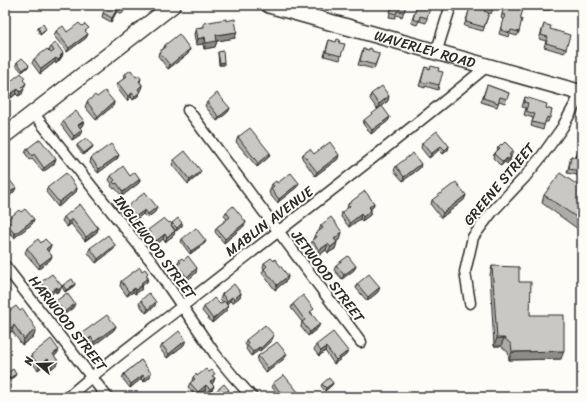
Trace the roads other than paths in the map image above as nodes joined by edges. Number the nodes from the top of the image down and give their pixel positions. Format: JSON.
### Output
{"nodes":[{"id":1,"x":173,"y":5,"type":"edge"},
{"id":2,"x":268,"y":5,"type":"edge"},
{"id":3,"x":451,"y":5,"type":"edge"},
{"id":4,"x":436,"y":53,"type":"junction"},
{"id":5,"x":486,"y":67,"type":"junction"},
{"id":6,"x":582,"y":93,"type":"edge"},
{"id":7,"x":188,"y":110,"type":"dead end"},
{"id":8,"x":34,"y":114,"type":"junction"},
{"id":9,"x":5,"y":135,"type":"edge"},
{"id":10,"x":277,"y":232,"type":"junction"},
{"id":11,"x":5,"y":266,"type":"edge"},
{"id":12,"x":470,"y":303,"type":"dead end"},
{"id":13,"x":182,"y":306,"type":"junction"},
{"id":14,"x":361,"y":342,"type":"dead end"},
{"id":15,"x":91,"y":376,"type":"junction"},
{"id":16,"x":68,"y":397,"type":"edge"},
{"id":17,"x":107,"y":397,"type":"edge"},
{"id":18,"x":252,"y":397,"type":"edge"}],
"edges":[{"from":1,"to":8,"type":"main road"},
{"from":2,"to":4,"type":"main road","name":"WAVERLEY ROAD"},
{"from":3,"to":4,"type":"street"},
{"from":4,"to":5,"type":"main road","name":"WAVERLEY ROAD"},
{"from":5,"to":6,"type":"main road","name":"WAVERLEY ROAD"},
{"from":5,"to":10,"type":"street","name":"MABLIN AVENUE"},
{"from":6,"to":12,"type":"street","name":"GREENE STREET"},
{"from":7,"to":10,"type":"street","name":"JETWOOD STREET"},
{"from":8,"to":9,"type":"main road"},
{"from":8,"to":13,"type":"street","name":"INGLEWOOD STREET"},
{"from":10,"to":13,"type":"street","name":"MABLIN AVENUE"},
{"from":10,"to":14,"type":"street","name":"JETWOOD STREET"},
{"from":11,"to":15,"type":"street","name":"HARWOOD STREET"},
{"from":13,"to":15,"type":"street","name":"MABLIN AVENUE"},
{"from":13,"to":18,"type":"street","name":"INGLEWOOD STREET"},
{"from":15,"to":16,"type":"street","name":"MABLIN AVENUE"},
{"from":15,"to":17,"type":"street","name":"HARWOOD STREET"}]}
